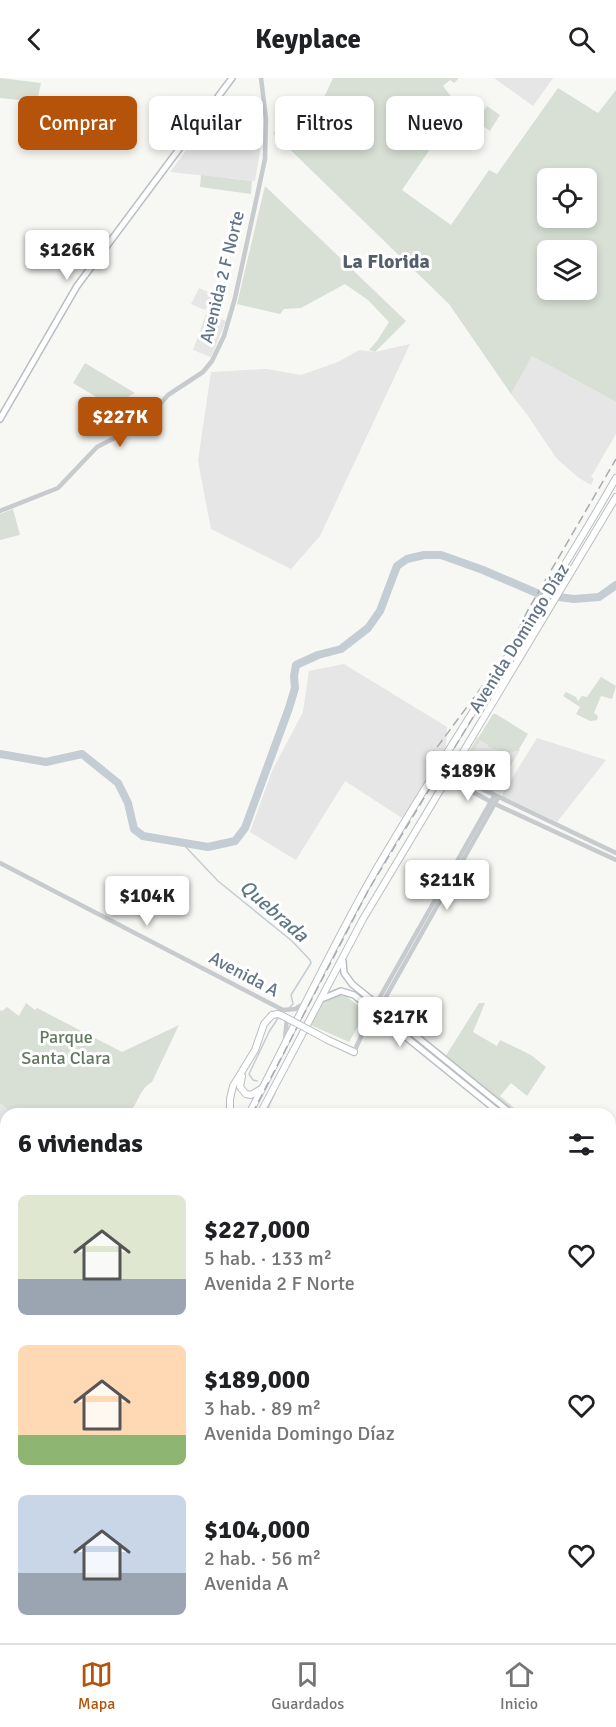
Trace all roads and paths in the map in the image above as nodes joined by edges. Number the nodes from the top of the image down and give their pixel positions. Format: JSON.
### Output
{"nodes":[{"id":1,"x":232,"y":78,"type":"edge"},
{"id":2,"x":261,"y":78,"type":"edge"},
{"id":3,"x":0,"y":419,"type":"edge"},
{"id":4,"x":616,"y":478,"type":"edge"},
{"id":5,"x":616,"y":497,"type":"edge"},
{"id":6,"x":0,"y":511,"type":"edge"},
{"id":7,"x":454,"y":767,"type":"junction"},
{"id":8,"x":444,"y":784,"type":"junction"},
{"id":9,"x":496,"y":797,"type":"junction"},
{"id":10,"x":493,"y":803,"type":"junction"},
{"id":11,"x":616,"y":853,"type":"edge"},
{"id":12,"x":616,"y":860,"type":"edge"},
{"id":13,"x":0,"y":863,"type":"edge"},
{"id":14,"x":343,"y":959,"type":"junction"},
{"id":15,"x":324,"y":998,"type":"junction"},
{"id":16,"x":304,"y":1003,"type":"junction"},
{"id":17,"x":378,"y":1005,"type":"junction"},
{"id":18,"x":374,"y":1012,"type":"junction"},
{"id":19,"x":283,"y":1013,"type":"junction"},
{"id":20,"x":386,"y":1021,"type":"junction"},
{"id":21,"x":368,"y":1024,"type":"junction"},
{"id":22,"x":360,"y":1039,"type":"junction"},
{"id":23,"x":285,"y":1044,"type":"junction"},
{"id":24,"x":340,"y":1046,"type":"junction"},
{"id":25,"x":354,"y":1052,"type":"joint"},
{"id":26,"x":246,"y":1067,"type":"junction"},
{"id":27,"x":264,"y":1087,"type":"junction"},
{"id":28,"x":230,"y":1108,"type":"edge"},
{"id":29,"x":252,"y":1108,"type":"edge"},
{"id":30,"x":263,"y":1108,"type":"edge"},
{"id":31,"x":494,"y":1108,"type":"edge"},
{"id":32,"x":505,"y":1108,"type":"edge"}],
"edges":[{"from":1,"to":3,"type":"main road"},
{"from":2,"to":6,"type":"street","name":"Avenida 2 F Norte"},
{"from":4,"to":16,"type":"main road","name":"Avenida Domingo Díaz"},
{"from":5,"to":7,"type":"main road","name":"Avenida Domingo Díaz"},
{"from":7,"to":8,"type":"main road","name":"Avenida Domingo Díaz"},
{"from":7,"to":9,"type":"street"},
{"from":8,"to":10,"type":"street"},
{"from":8,"to":14,"type":"main road","name":"Avenida Domingo Díaz"},
{"from":9,"to":10,"type":"street"},
{"from":9,"to":11,"type":"street"},
{"from":10,"to":12,"type":"street"},
{"from":10,"to":17,"type":"street"},
{"from":13,"to":19,"type":"street","name":"Avenida A"},
{"from":14,"to":15,"type":"main road","name":"Avenida Domingo Díaz"},
{"from":14,"to":17,"type":"main road"},
{"from":15,"to":18,"type":"main road"},
{"from":15,"to":30,"type":"main road","name":"Avenida Domingo Díaz"},
{"from":16,"to":19,"type":"street","name":"Avenida A"},
{"from":16,"to":23,"type":"main road","name":"Avenida Domingo Díaz"},
{"from":17,"to":18,"type":"street"},
{"from":17,"to":32,"type":"main road"},
{"from":18,"to":20,"type":"main road"},
{"from":18,"to":21,"type":"street"},
{"from":19,"to":23,"type":"street","name":"Avenida A"},
{"from":19,"to":24,"type":"main road","bridge":true},
{"from":19,"to":26,"type":"main road"},
{"from":20,"to":21,"type":"main road"},
{"from":20,"to":31,"type":"main road"},
{"from":21,"to":22,"type":"street"},
{"from":22,"to":24,"type":"street"},
{"from":22,"to":25,"type":"street"},
{"from":23,"to":27,"type":"main road","name":"Avenida Domingo Díaz"},
{"from":24,"to":25,"type":"main road"},
{"from":26,"to":27,"type":"main road"},
{"from":26,"to":28,"type":"main road"},
{"from":27,"to":29,"type":"main road","name":"Avenida Domingo Díaz"}]}
